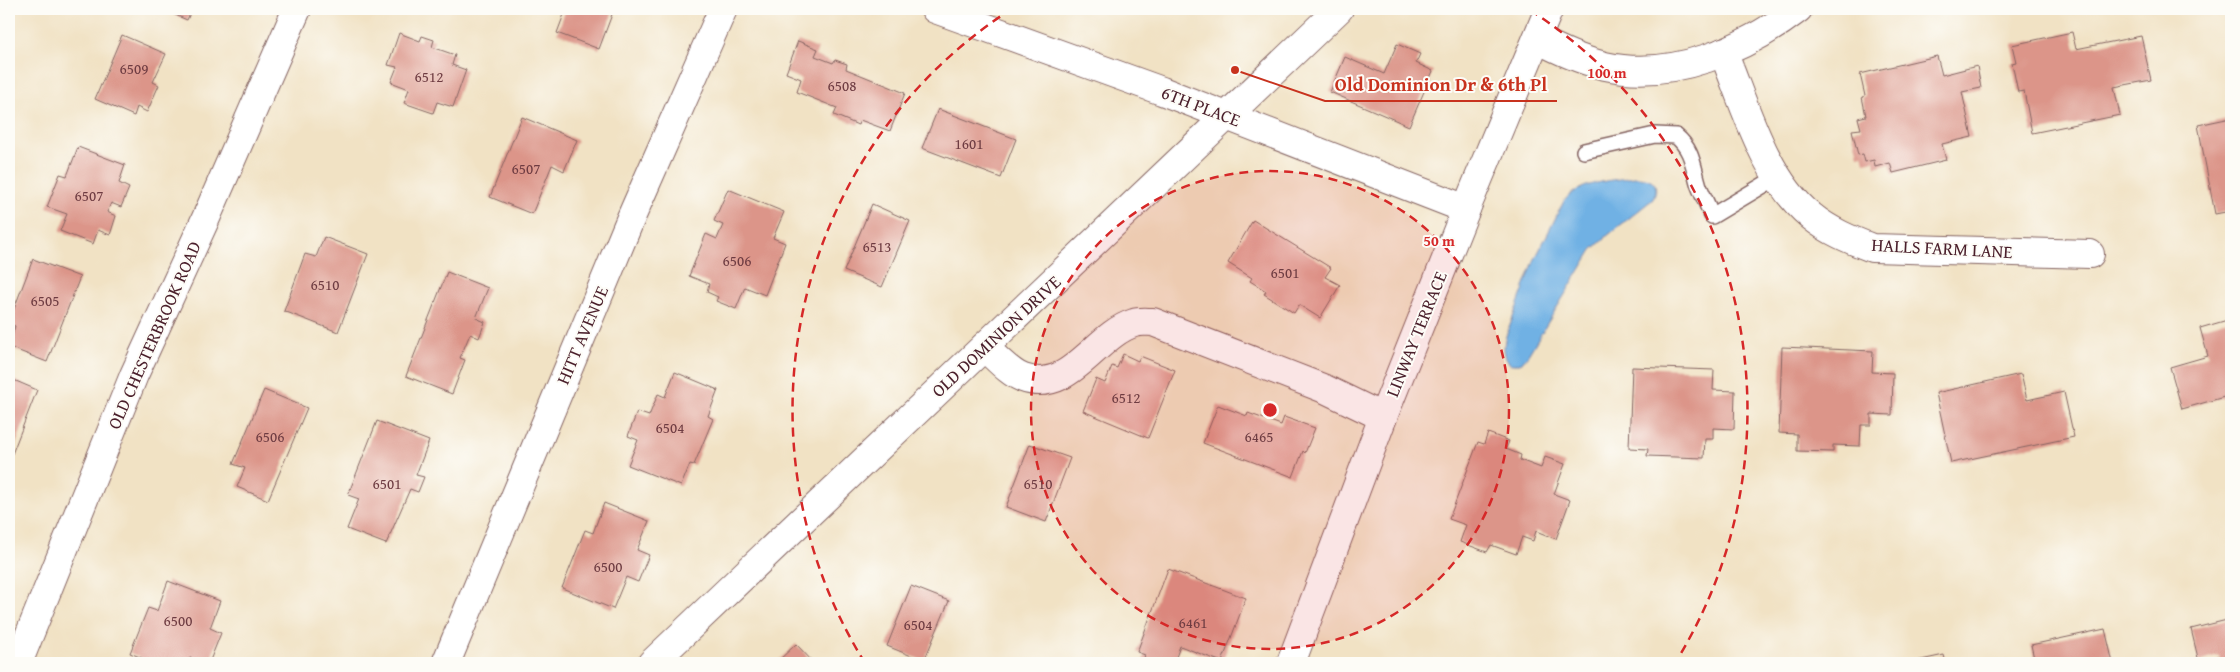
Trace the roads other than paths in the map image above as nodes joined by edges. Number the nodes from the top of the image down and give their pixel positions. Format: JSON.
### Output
{"nodes":[{"id":1,"x":297,"y":9,"type":"edge"},
{"id":2,"x":723,"y":9,"type":"edge"},
{"id":3,"x":935,"y":9,"type":"edge"},
{"id":4,"x":1339,"y":9,"type":"edge"},
{"id":5,"x":1549,"y":9,"type":"edge"},
{"id":6,"x":1798,"y":9,"type":"edge"},
{"id":7,"x":1537,"y":39,"type":"junction"},
{"id":8,"x":1722,"y":52,"type":"junction"},
{"id":9,"x":1227,"y":117,"type":"junction"},
{"id":10,"x":1584,"y":151,"type":"dead end"},
{"id":11,"x":1778,"y":177,"type":"junction"},
{"id":12,"x":1466,"y":209,"type":"junction"},
{"id":13,"x":2090,"y":254,"type":"dead end"},
{"id":14,"x":984,"y":347,"type":"junction"},
{"id":15,"x":1383,"y":417,"type":"junction"},
{"id":16,"x":18,"y":663,"type":"edge"},
{"id":17,"x":446,"y":663,"type":"edge"},
{"id":18,"x":652,"y":663,"type":"edge"},
{"id":19,"x":1290,"y":663,"type":"edge"}],
"edges":[{"from":1,"to":16,"type":"street","name":"OLD CHESTERBROOK ROAD"},
{"from":2,"to":17,"type":"street","name":"HITT AVENUE"},
{"from":3,"to":9,"type":"street","name":"6TH PLACE"},
{"from":4,"to":9,"type":"street","name":"OLD DOMINION DRIVE"},
{"from":5,"to":7,"type":"street","name":"LINWAY TERRACE"},
{"from":6,"to":8,"type":"street"},
{"from":7,"to":8,"type":"street"},
{"from":7,"to":12,"type":"street","name":"LINWAY TERRACE"},
{"from":8,"to":11,"type":"street","name":"HALLS FARM LANE"},
{"from":9,"to":12,"type":"street","name":"6TH PLACE"},
{"from":9,"to":14,"type":"street","name":"OLD DOMINION DRIVE"},
{"from":10,"to":11,"type":"lane"},
{"from":11,"to":13,"type":"street","name":"HALLS FARM LANE"},
{"from":12,"to":15,"type":"street","name":"LINWAY TERRACE"},
{"from":14,"to":15,"type":"street"},
{"from":14,"to":18,"type":"street","name":"OLD DOMINION DRIVE"},
{"from":15,"to":19,"type":"street","name":"LINWAY TERRACE"}]}
